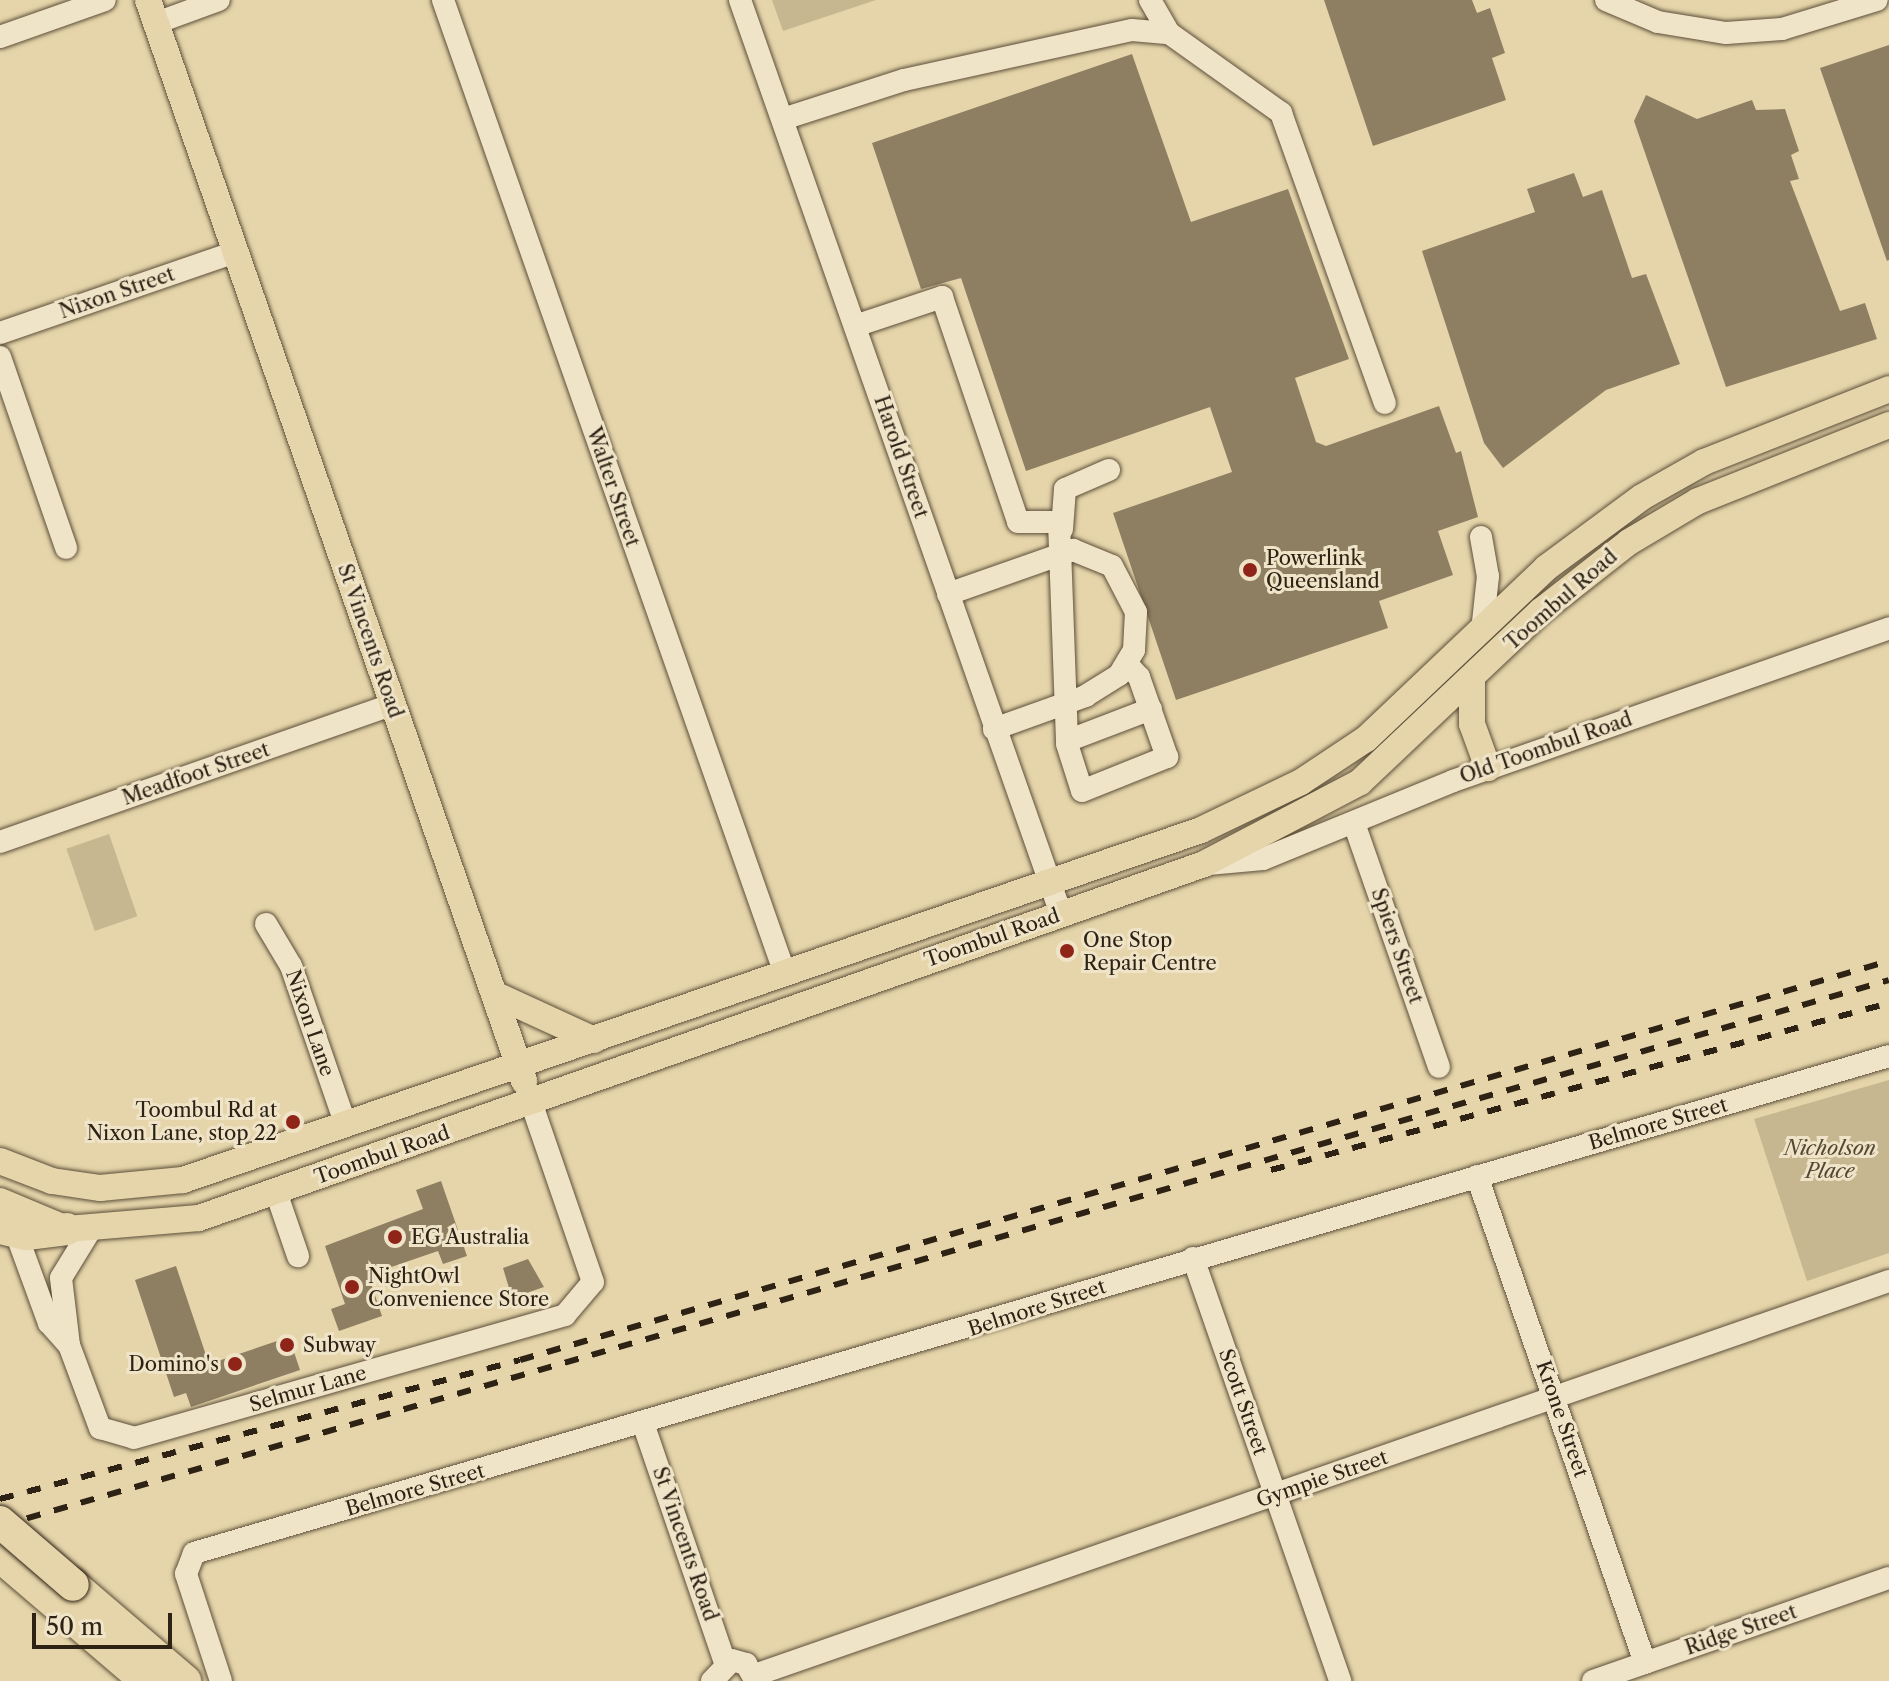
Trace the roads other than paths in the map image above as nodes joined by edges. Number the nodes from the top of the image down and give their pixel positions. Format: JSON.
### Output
{"nodes":[{"id":1,"x":105,"y":0,"type":"edge"},
{"id":2,"x":219,"y":0,"type":"edge"},
{"id":3,"x":443,"y":0,"type":"edge"},
{"id":4,"x":740,"y":0,"type":"edge"},
{"id":5,"x":1150,"y":0,"type":"edge"},
{"id":6,"x":1162,"y":0,"type":"edge"},
{"id":7,"x":1606,"y":0,"type":"edge"},
{"id":8,"x":1877,"y":0,"type":"edge"},
{"id":9,"x":152,"y":11,"type":"edge"},
{"id":10,"x":1169,"y":33,"type":"junction"},
{"id":11,"x":0,"y":37,"type":"edge"},
{"id":12,"x":783,"y":119,"type":"junction"},
{"id":13,"x":235,"y":252,"type":"junction"},
{"id":14,"x":855,"y":326,"type":"junction"},
{"id":15,"x":0,"y":333,"type":"edge"},
{"id":16,"x":0,"y":357,"type":"edge"},
{"id":17,"x":1889,"y":389,"type":"edge"},
{"id":18,"x":1385,"y":403,"type":"dead end"},
{"id":19,"x":1889,"y":425,"type":"edge"},
{"id":20,"x":1109,"y":470,"type":"dead end"},
{"id":21,"x":1062,"y":529,"type":"junction"},
{"id":22,"x":1481,"y":537,"type":"dead end"},
{"id":23,"x":66,"y":548,"type":"dead end"},
{"id":24,"x":1060,"y":552,"type":"junction"},
{"id":25,"x":1488,"y":576,"type":"junction"},
{"id":26,"x":1526,"y":586,"type":"junction"},
{"id":27,"x":948,"y":594,"type":"junction"},
{"id":28,"x":1889,"y":628,"type":"edge"},
{"id":29,"x":1482,"y":631,"type":"junction"},
{"id":30,"x":1127,"y":664,"type":"junction"},
{"id":31,"x":1472,"y":681,"type":"junction"},
{"id":32,"x":1066,"y":704,"type":"junction"},
{"id":33,"x":392,"y":705,"type":"junction"},
{"id":34,"x":1151,"y":709,"type":"junction"},
{"id":35,"x":994,"y":729,"type":"junction"},
{"id":36,"x":1067,"y":741,"type":"junction"},
{"id":37,"x":1488,"y":768,"type":"junction"},
{"id":38,"x":1355,"y":826,"type":"junction"},
{"id":39,"x":0,"y":842,"type":"edge"},
{"id":40,"x":1204,"y":864,"type":"junction"},
{"id":41,"x":1049,"y":882,"type":"junction"},
{"id":42,"x":1061,"y":914,"type":"junction"},
{"id":43,"x":266,"y":924,"type":"dead end"},
{"id":44,"x":785,"y":974,"type":"junction"},
{"id":45,"x":494,"y":994,"type":"junction"},
{"id":46,"x":594,"y":1040,"type":"junction"},
{"id":47,"x":1889,"y":1056,"type":"edge"},
{"id":48,"x":519,"y":1066,"type":"junction"},
{"id":49,"x":1439,"y":1067,"type":"dead end"},
{"id":50,"x":530,"y":1099,"type":"junction"},
{"id":51,"x":346,"y":1126,"type":"junction"},
{"id":52,"x":0,"y":1161,"type":"edge"},
{"id":53,"x":1477,"y":1176,"type":"junction"},
{"id":54,"x":113,"y":1189,"type":"junction"},
{"id":55,"x":276,"y":1192,"type":"junction"},
{"id":56,"x":0,"y":1201,"type":"edge"},
{"id":57,"x":91,"y":1229,"type":"junction"},
{"id":58,"x":8,"y":1231,"type":"edge"},
{"id":59,"x":280,"y":1249,"type":"dead end"},
{"id":60,"x":1193,"y":1258,"type":"junction"},
{"id":61,"x":1889,"y":1281,"type":"edge"},
{"id":62,"x":593,"y":1282,"type":"joint"},
{"id":63,"x":69,"y":1345,"type":"junction"},
{"id":64,"x":1554,"y":1397,"type":"junction"},
{"id":65,"x":644,"y":1426,"type":"junction"},
{"id":66,"x":1275,"y":1495,"type":"junction"},
{"id":67,"x":0,"y":1522,"type":"edge"},
{"id":68,"x":0,"y":1556,"type":"edge"},
{"id":69,"x":1889,"y":1578,"type":"edge"},
{"id":70,"x":61,"y":1592,"type":"junction"},
{"id":71,"x":725,"y":1662,"type":"junction"},
{"id":72,"x":1645,"y":1663,"type":"junction"},
{"id":73,"x":755,"y":1678,"type":"edge"},
{"id":74,"x":146,"y":1681,"type":"edge"},
{"id":75,"x":185,"y":1681,"type":"edge"},
{"id":76,"x":221,"y":1681,"type":"edge"},
{"id":77,"x":712,"y":1681,"type":"edge"},
{"id":78,"x":1340,"y":1681,"type":"edge"},
{"id":79,"x":1593,"y":1681,"type":"edge"}],
"edges":[{"from":1,"to":11,"type":"street"},
{"from":2,"to":9,"type":"street"},
{"from":3,"to":44,"type":"street","name":"Walter Street"},
{"from":4,"to":12,"type":"street","name":"Harold Street"},
{"from":5,"to":10,"type":"street"},
{"from":6,"to":10,"type":"street"},
{"from":7,"to":8,"type":"street"},
{"from":9,"to":13,"type":"main road","name":"St Vincents Road"},
{"from":10,"to":12,"type":"street"},
{"from":10,"to":18,"type":"street"},
{"from":12,"to":14,"type":"street","name":"Harold Street"},
{"from":13,"to":15,"type":"street","name":"Nixon Street"},
{"from":13,"to":33,"type":"main road","name":"St Vincents Road"},
{"from":14,"to":21,"type":"street"},
{"from":14,"to":27,"type":"street","name":"Harold Street"},
{"from":16,"to":23,"type":"street"},
{"from":17,"to":26,"type":"main road","name":"Toombul Road"},
{"from":19,"to":31,"type":"main road","name":"Toombul Road"},
{"from":20,"to":21,"type":"street"},
{"from":21,"to":24,"type":"street"},
{"from":22,"to":25,"type":"street"},
{"from":24,"to":27,"type":"street"},
{"from":24,"to":30,"type":"street"},
{"from":24,"to":32,"type":"street"},
{"from":25,"to":26,"type":"street"},
{"from":25,"to":29,"type":"street"},
{"from":26,"to":29,"type":"main road","name":"Toombul Road"},
{"from":27,"to":35,"type":"street","name":"Harold Street"},
{"from":28,"to":37,"type":"street","name":"Old Toombul Road"},
{"from":29,"to":41,"type":"main road","name":"Toombul Road"},
{"from":30,"to":32,"type":"street"},
{"from":30,"to":34,"type":"street"},
{"from":31,"to":37,"type":"main road"},
{"from":31,"to":40,"type":"main road","name":"Toombul Road"},
{"from":32,"to":35,"type":"street"},
{"from":32,"to":36,"type":"street"},
{"from":33,"to":39,"type":"street","name":"Meadfoot Street"},
{"from":33,"to":45,"type":"main road","name":"St Vincents Road"},
{"from":34,"to":36,"type":"street"},
{"from":34,"to":36,"type":"street"},
{"from":35,"to":41,"type":"street","name":"Harold Street"},
{"from":37,"to":38,"type":"street","name":"Old Toombul Road"},
{"from":38,"to":40,"type":"street","name":"Old Toombul Road"},
{"from":38,"to":49,"type":"street","name":"Spiers Street"},
{"from":40,"to":42,"type":"main road","name":"Toombul Road"},
{"from":41,"to":42,"type":"street","name":"Harold Street"},
{"from":41,"to":44,"type":"main road","name":"Toombul Road"},
{"from":42,"to":50,"type":"main road","name":"Toombul Road"},
{"from":43,"to":51,"type":"street","name":"Nixon Lane"},
{"from":44,"to":46,"type":"main road","name":"Toombul Road"},
{"from":45,"to":46,"type":"main road"},
{"from":45,"to":48,"type":"main road","name":"St Vincents Road"},
{"from":46,"to":48,"type":"main road","name":"Toombul Road"},
{"from":47,"to":53,"type":"street","name":"Belmore Street"},
{"from":48,"to":50,"type":"main road","name":"St Vincents Road"},
{"from":48,"to":51,"type":"main road","name":"Toombul Road"},
{"from":50,"to":55,"type":"main road","name":"Toombul Road"},
{"from":50,"to":62,"type":"street","name":"St Vincents Road"},
{"from":51,"to":54,"type":"main road","name":"Toombul Road"},
{"from":52,"to":54,"type":"main road","name":"Toombul Road"},
{"from":53,"to":60,"type":"street","name":"Belmore Street"},
{"from":53,"to":64,"type":"street","name":"Krone Street"},
{"from":54,"to":57,"type":"main road"},
{"from":55,"to":57,"type":"main road","name":"Toombul Road"},
{"from":55,"to":59,"type":"street"},
{"from":56,"to":57,"type":"main road","name":"Toombul Road"},
{"from":57,"to":58,"type":"highway"},
{"from":57,"to":63,"type":"street"},
{"from":58,"to":63,"type":"street"},
{"from":60,"to":65,"type":"street","name":"Belmore Street"},
{"from":60,"to":66,"type":"street","name":"Scott Street"},
{"from":61,"to":64,"type":"street","name":"Gympie Street"},
{"from":62,"to":63,"type":"street","name":"Selmur Lane"},
{"from":64,"to":66,"type":"street","name":"Gympie Street"},
{"from":64,"to":72,"type":"street","name":"Krone Street"},
{"from":65,"to":71,"type":"street","name":"St Vincents Road"},
{"from":65,"to":76,"type":"street","name":"Belmore Street"},
{"from":66,"to":73,"type":"street","name":"Gympie Street"},
{"from":66,"to":78,"type":"street","name":"Scott Street"},
{"from":67,"to":70,"type":"highway","bridge":true},
{"from":68,"to":70,"type":"highway"},
{"from":69,"to":72,"type":"street","name":"Ridge Street"},
{"from":70,"to":74,"type":"highway"},
{"from":70,"to":75,"type":"highway"},
{"from":71,"to":73,"type":"street"},
{"from":71,"to":77,"type":"street"},
{"from":72,"to":79,"type":"street","name":"Ridge Street"}]}
